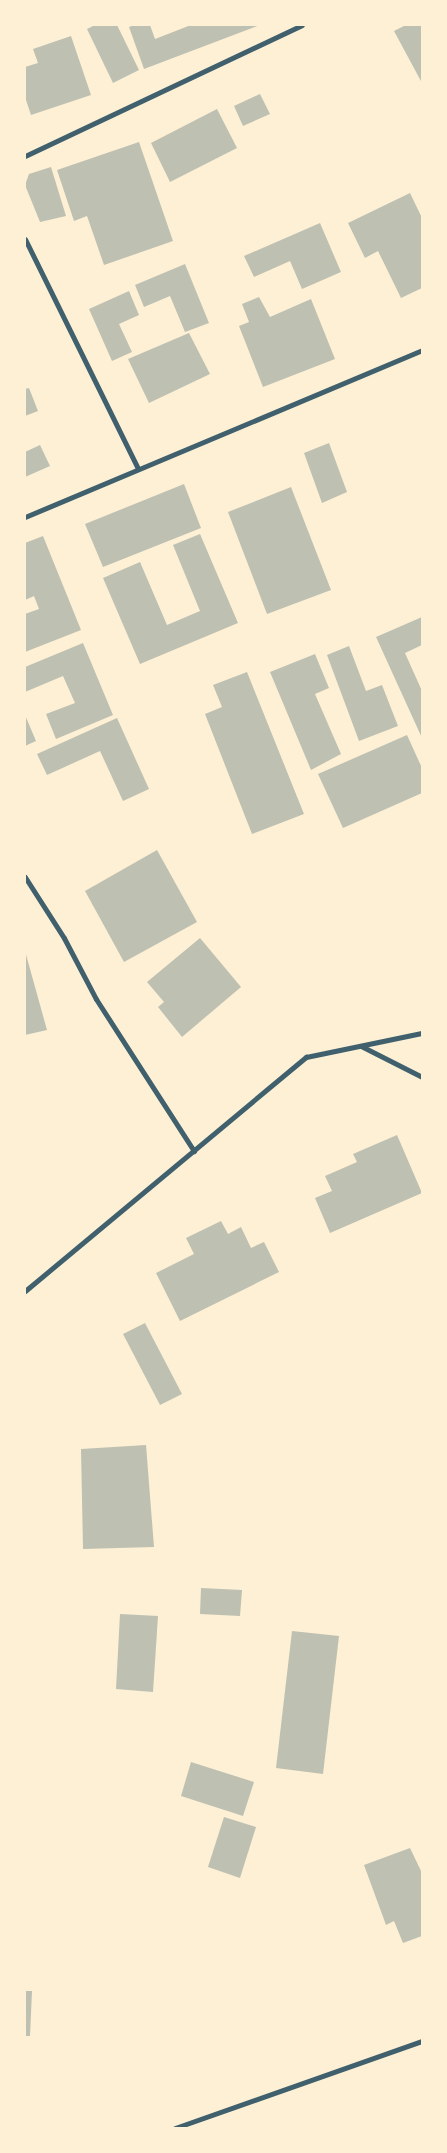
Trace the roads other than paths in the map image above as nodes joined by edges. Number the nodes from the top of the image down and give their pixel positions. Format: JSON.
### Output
{"nodes":[{"id":1,"x":302,"y":25,"type":"edge"},
{"id":2,"x":25,"y":156,"type":"edge"},
{"id":3,"x":25,"y":239,"type":"edge"},
{"id":4,"x":422,"y":350,"type":"edge"},
{"id":5,"x":138,"y":469,"type":"junction"},
{"id":6,"x":25,"y":517,"type":"edge"},
{"id":7,"x":25,"y":877,"type":"edge"},
{"id":8,"x":422,"y":1033,"type":"edge"},
{"id":9,"x":360,"y":1046,"type":"junction"},
{"id":10,"x":422,"y":1077,"type":"edge"},
{"id":11,"x":194,"y":1151,"type":"junction"},
{"id":12,"x":25,"y":1291,"type":"edge"},
{"id":13,"x":422,"y":2041,"type":"edge"},
{"id":14,"x":175,"y":2128,"type":"edge"}],
"edges":[{"from":1,"to":2,"type":"street"},
{"from":3,"to":5,"type":"street"},
{"from":4,"to":5,"type":"street"},
{"from":5,"to":6,"type":"street"},
{"from":7,"to":11,"type":"street"},
{"from":8,"to":9,"type":"street"},
{"from":9,"to":10,"type":"street"},
{"from":9,"to":11,"type":"street"},
{"from":11,"to":12,"type":"street"},
{"from":13,"to":14,"type":"street"}]}
